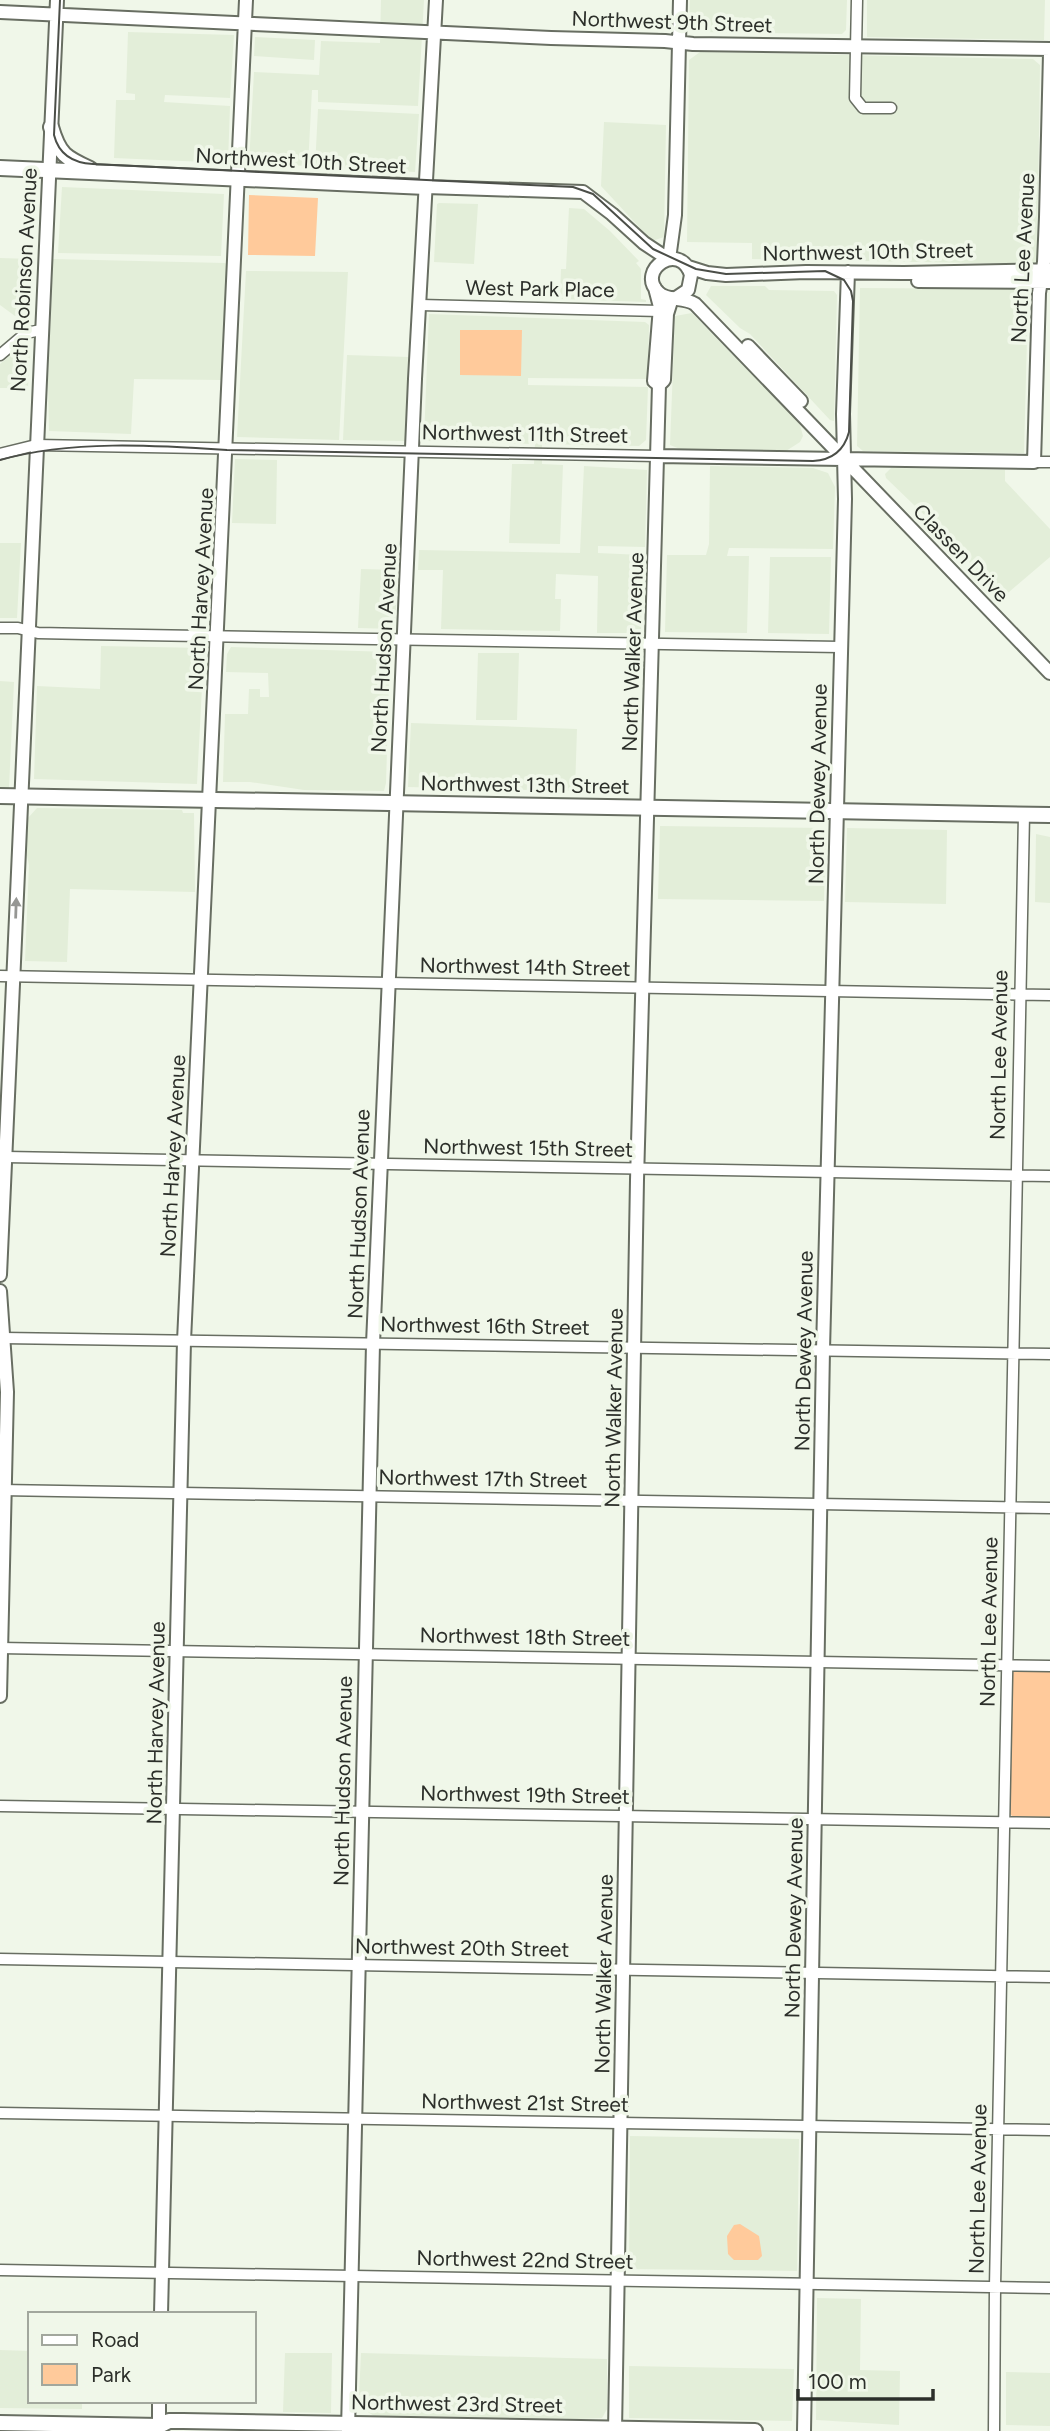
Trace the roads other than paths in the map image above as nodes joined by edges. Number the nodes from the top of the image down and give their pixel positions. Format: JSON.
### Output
{"nodes":[{"id":1,"x":57,"y":0,"type":"edge"},
{"id":2,"x":246,"y":0,"type":"edge"},
{"id":3,"x":436,"y":0,"type":"edge"},
{"id":4,"x":680,"y":0,"type":"edge"},
{"id":5,"x":857,"y":0,"type":"edge"},
{"id":6,"x":0,"y":12,"type":"edge"},
{"id":7,"x":56,"y":15,"type":"junction"},
{"id":8,"x":244,"y":24,"type":"junction"},
{"id":9,"x":435,"y":32,"type":"junction"},
{"id":10,"x":679,"y":42,"type":"junction"},
{"id":11,"x":856,"y":46,"type":"junction"},
{"id":12,"x":1050,"y":49,"type":"edge"},
{"id":13,"x":1050,"y":54,"type":"edge"},
{"id":14,"x":891,"y":108,"type":"dead end"},
{"id":15,"x":51,"y":127,"type":"junction"},
{"id":16,"x":0,"y":168,"type":"edge"},
{"id":17,"x":49,"y":170,"type":"junction"},
{"id":18,"x":98,"y":173,"type":"junction"},
{"id":19,"x":237,"y":179,"type":"junction"},
{"id":20,"x":426,"y":187,"type":"junction"},
{"id":21,"x":598,"y":202,"type":"junction"},
{"id":22,"x":675,"y":215,"type":"junction"},
{"id":23,"x":668,"y":259,"type":"junction"},
{"id":24,"x":687,"y":266,"type":"junction"},
{"id":25,"x":848,"y":276,"type":"junction"},
{"id":26,"x":1046,"y":276,"type":"edge"},
{"id":27,"x":654,"y":283,"type":"junction"},
{"id":28,"x":690,"y":285,"type":"junction"},
{"id":29,"x":674,"y":298,"type":"junction"},
{"id":30,"x":420,"y":305,"type":"junction"},
{"id":31,"x":660,"y":312,"type":"junction"},
{"id":32,"x":41,"y":330,"type":"junction"},
{"id":33,"x":0,"y":355,"type":"edge"},
{"id":34,"x":659,"y":385,"type":"junction"},
{"id":35,"x":36,"y":445,"type":"junction"},
{"id":36,"x":227,"y":448,"type":"junction"},
{"id":37,"x":412,"y":452,"type":"junction"},
{"id":38,"x":0,"y":454,"type":"edge"},
{"id":39,"x":659,"y":456,"type":"junction"},
{"id":40,"x":844,"y":460,"type":"junction"},
{"id":41,"x":1050,"y":462,"type":"edge"},
{"id":42,"x":1034,"y":463,"type":"junction"},
{"id":43,"x":0,"y":628,"type":"edge"},
{"id":44,"x":27,"y":630,"type":"junction"},
{"id":45,"x":218,"y":636,"type":"junction"},
{"id":46,"x":404,"y":640,"type":"junction"},
{"id":47,"x":653,"y":644,"type":"junction"},
{"id":48,"x":841,"y":647,"type":"junction"},
{"id":49,"x":1050,"y":673,"type":"edge"},
{"id":50,"x":0,"y":796,"type":"edge"},
{"id":51,"x":20,"y":796,"type":"junction"},
{"id":52,"x":210,"y":800,"type":"junction"},
{"id":53,"x":397,"y":804,"type":"junction"},
{"id":54,"x":648,"y":809,"type":"junction"},
{"id":55,"x":837,"y":811,"type":"junction"},
{"id":56,"x":1024,"y":814,"type":"junction"},
{"id":57,"x":1050,"y":815,"type":"edge"},
{"id":58,"x":6,"y":976,"type":"edge"},
{"id":59,"x":200,"y":980,"type":"junction"},
{"id":60,"x":388,"y":983,"type":"junction"},
{"id":61,"x":643,"y":988,"type":"junction"},
{"id":62,"x":832,"y":991,"type":"junction"},
{"id":63,"x":1020,"y":995,"type":"junction"},
{"id":64,"x":1050,"y":995,"type":"edge"},
{"id":65,"x":3,"y":1142,"type":"edge"},
{"id":66,"x":6,"y":1157,"type":"junction"},
{"id":67,"x":192,"y":1161,"type":"junction"},
{"id":68,"x":381,"y":1164,"type":"junction"},
{"id":69,"x":638,"y":1170,"type":"junction"},
{"id":70,"x":828,"y":1172,"type":"junction"},
{"id":71,"x":1016,"y":1175,"type":"junction"},
{"id":72,"x":1050,"y":1176,"type":"edge"},
{"id":73,"x":0,"y":1275,"type":"edge"},
{"id":74,"x":0,"y":1291,"type":"edge"},
{"id":75,"x":2,"y":1340,"type":"edge"},
{"id":76,"x":184,"y":1341,"type":"junction"},
{"id":77,"x":373,"y":1344,"type":"junction"},
{"id":78,"x":634,"y":1347,"type":"junction"},
{"id":79,"x":823,"y":1350,"type":"junction"},
{"id":80,"x":1013,"y":1354,"type":"junction"},
{"id":81,"x":1050,"y":1354,"type":"edge"},
{"id":82,"x":2,"y":1490,"type":"edge"},
{"id":83,"x":180,"y":1493,"type":"junction"},
{"id":84,"x":369,"y":1496,"type":"junction"},
{"id":85,"x":631,"y":1500,"type":"junction"},
{"id":86,"x":820,"y":1504,"type":"junction"},
{"id":87,"x":1010,"y":1507,"type":"junction"},
{"id":88,"x":1050,"y":1508,"type":"edge"},
{"id":89,"x":1,"y":1648,"type":"edge"},
{"id":90,"x":177,"y":1650,"type":"junction"},
{"id":91,"x":366,"y":1654,"type":"junction"},
{"id":92,"x":629,"y":1659,"type":"junction"},
{"id":93,"x":817,"y":1661,"type":"junction"},
{"id":94,"x":1007,"y":1665,"type":"junction"},
{"id":95,"x":1050,"y":1666,"type":"edge"},
{"id":96,"x":0,"y":1696,"type":"edge"},
{"id":97,"x":0,"y":1805,"type":"edge"},
{"id":98,"x":173,"y":1808,"type":"junction"},
{"id":99,"x":362,"y":1811,"type":"junction"},
{"id":100,"x":626,"y":1816,"type":"junction"},
{"id":101,"x":815,"y":1819,"type":"junction"},
{"id":102,"x":1004,"y":1822,"type":"junction"},
{"id":103,"x":1050,"y":1823,"type":"edge"},
{"id":104,"x":0,"y":1959,"type":"edge"},
{"id":105,"x":169,"y":1962,"type":"junction"},
{"id":106,"x":358,"y":1965,"type":"junction"},
{"id":107,"x":624,"y":1970,"type":"junction"},
{"id":108,"x":812,"y":1973,"type":"junction"},
{"id":109,"x":1001,"y":1976,"type":"junction"},
{"id":110,"x":1050,"y":1977,"type":"edge"},
{"id":111,"x":0,"y":2113,"type":"edge"},
{"id":112,"x":166,"y":2116,"type":"junction"},
{"id":113,"x":355,"y":2119,"type":"junction"},
{"id":114,"x":621,"y":2123,"type":"junction"},
{"id":115,"x":810,"y":2126,"type":"junction"},
{"id":116,"x":998,"y":2130,"type":"junction"},
{"id":117,"x":1050,"y":2130,"type":"edge"},
{"id":118,"x":0,"y":2270,"type":"edge"},
{"id":119,"x":162,"y":2273,"type":"junction"},
{"id":120,"x":351,"y":2276,"type":"junction"},
{"id":121,"x":617,"y":2281,"type":"junction"},
{"id":122,"x":807,"y":2284,"type":"junction"},
{"id":123,"x":995,"y":2287,"type":"junction"},
{"id":124,"x":1050,"y":2288,"type":"edge"},
{"id":125,"x":161,"y":2312,"type":"edge"},
{"id":126,"x":159,"y":2403,"type":"edge"},
{"id":127,"x":0,"y":2423,"type":"edge"},
{"id":128,"x":348,"y":2427,"type":"edge"},
{"id":129,"x":162,"y":2429,"type":"edge"},
{"id":130,"x":615,"y":2430,"type":"edge"},
{"id":131,"x":755,"y":2431,"type":"edge"},
{"id":132,"x":804,"y":2431,"type":"edge"},
{"id":133,"x":995,"y":2431,"type":"edge"}],
"edges":[{"from":1,"to":7,"type":"street","name":"North Robinson Avenue"},
{"from":2,"to":8,"type":"street","name":"North Harvey Avenue"},
{"from":3,"to":9,"type":"street","name":"North Hudson Avenue"},
{"from":4,"to":10,"type":"street"},
{"from":5,"to":11,"type":"street"},
{"from":6,"to":7,"type":"street","name":"Northwest 9th Street"},
{"from":7,"to":8,"type":"street","name":"Northwest 9th Street"},
{"from":7,"to":15,"type":"street","name":"North Robinson Avenue"},
{"from":8,"to":9,"type":"street","name":"Northwest 9th Street"},
{"from":8,"to":19,"type":"street","name":"North Harvey Avenue"},
{"from":9,"to":10,"type":"street","name":"Northwest 9th Street"},
{"from":9,"to":20,"type":"street","name":"North Hudson Avenue"},
{"from":10,"to":11,"type":"street","name":"Northwest 9th Street"},
{"from":10,"to":22,"type":"street"},
{"from":11,"to":12,"type":"street","name":"Northwest 9th Street"},
{"from":11,"to":14,"type":"street"},
{"from":13,"to":26,"type":"street","name":"North Lee Avenue"},
{"from":15,"to":17,"type":"street","name":"North Robinson Avenue"},
{"from":15,"to":18,"type":"main road"},
{"from":16,"to":17,"type":"main road","name":"Northwest 10th Street"},
{"from":17,"to":18,"type":"main road","name":"Northwest 10th Street"},
{"from":17,"to":32,"type":"street","name":"North Robinson Avenue"},
{"from":18,"to":19,"type":"main road","name":"Northwest 10th Street"},
{"from":19,"to":20,"type":"main road","name":"Northwest 10th Street"},
{"from":19,"to":36,"type":"street","name":"North Harvey Avenue"},
{"from":20,"to":21,"type":"street","name":"Northwest 10th Street"},
{"from":20,"to":30,"type":"street","name":"North Hudson Avenue"},
{"from":21,"to":23,"type":"street","name":"Northwest 10th Street"},
{"from":21,"to":27,"type":"street","name":"Northwest 10th Street"},
{"from":22,"to":23,"type":"street"},
{"from":22,"to":24,"type":"street"},
{"from":23,"to":24,"type":"street"},
{"from":23,"to":27,"type":"street"},
{"from":24,"to":25,"type":"street","name":"Northwest 10th Street"},
{"from":24,"to":28,"type":"street"},
{"from":25,"to":26,"type":"street","name":"Northwest 10th Street"},
{"from":25,"to":28,"type":"street","name":"Northwest 10th Street"},
{"from":25,"to":40,"type":"street","name":"North Dewey Avenue"},
{"from":26,"to":42,"type":"street","name":"North Lee Avenue"},
{"from":27,"to":29,"type":"street"},
{"from":27,"to":31,"type":"street","name":"North Walker Avenue"},
{"from":28,"to":29,"type":"street"},
{"from":28,"to":40,"type":"street","name":"Classen Drive"},
{"from":29,"to":34,"type":"street","name":"North Walker Avenue"},
{"from":29,"to":40,"type":"street","name":"Classen Drive"},
{"from":30,"to":31,"type":"street","name":"West Park Place"},
{"from":30,"to":37,"type":"street","name":"North Hudson Avenue"},
{"from":31,"to":34,"type":"street","name":"North Walker Avenue"},
{"from":32,"to":33,"type":"street"},
{"from":32,"to":35,"type":"street","name":"North Robinson Avenue"},
{"from":34,"to":39,"type":"street","name":"North Walker Avenue"},
{"from":35,"to":36,"type":"street","name":"Northwest 11th Street"},
{"from":35,"to":38,"type":"street","name":"Northwest 11th Street"},
{"from":35,"to":44,"type":"street","name":"North Robinson Avenue"},
{"from":36,"to":37,"type":"street","name":"Northwest 11th Street"},
{"from":36,"to":45,"type":"street","name":"North Harvey Avenue"},
{"from":37,"to":39,"type":"street","name":"Northwest 11th Street"},
{"from":37,"to":46,"type":"street","name":"North Hudson Avenue"},
{"from":39,"to":40,"type":"street","name":"Northwest 11th Street"},
{"from":39,"to":47,"type":"street","name":"North Walker Avenue"},
{"from":40,"to":42,"type":"street","name":"Northwest 11th Street"},
{"from":40,"to":48,"type":"street","name":"North Dewey Avenue"},
{"from":40,"to":49,"type":"street","name":"Classen Drive"},
{"from":41,"to":42,"type":"street","name":"Northwest 11th Street"},
{"from":43,"to":44,"type":"street"},
{"from":44,"to":45,"type":"street"},
{"from":44,"to":51,"type":"street","name":"North Robinson Avenue"},
{"from":45,"to":46,"type":"street"},
{"from":45,"to":52,"type":"street","name":"North Harvey Avenue"},
{"from":46,"to":47,"type":"street"},
{"from":46,"to":53,"type":"street","name":"North Hudson Avenue"},
{"from":47,"to":48,"type":"street"},
{"from":47,"to":54,"type":"street","name":"North Walker Avenue"},
{"from":48,"to":55,"type":"street","name":"North Dewey Avenue"},
{"from":50,"to":51,"type":"main road","name":"Northwest 13th Street"},
{"from":51,"to":52,"type":"main road","name":"Northwest 13th Street"},
{"from":58,"to":51,"type":"street","name":"North Robinson Avenue","one_way":true},
{"from":52,"to":53,"type":"main road","name":"Northwest 13th Street"},
{"from":52,"to":59,"type":"street","name":"North Harvey Avenue"},
{"from":53,"to":54,"type":"main road","name":"Northwest 13th Street"},
{"from":53,"to":60,"type":"street","name":"North Hudson Avenue"},
{"from":54,"to":55,"type":"main road","name":"Northwest 13th Street"},
{"from":54,"to":61,"type":"street","name":"North Walker Avenue"},
{"from":55,"to":56,"type":"main road","name":"Northwest 13th Street"},
{"from":55,"to":62,"type":"street","name":"North Dewey Avenue"},
{"from":56,"to":57,"type":"main road","name":"Northwest 13th Street"},
{"from":56,"to":63,"type":"street","name":"North Lee Avenue"},
{"from":58,"to":59,"type":"street","name":"Northwest 14th Street"},
{"from":58,"to":65,"type":"street","name":"North Robinson Avenue"},
{"from":59,"to":60,"type":"street","name":"Northwest 14th Street"},
{"from":59,"to":67,"type":"street","name":"North Harvey Avenue"},
{"from":60,"to":61,"type":"street","name":"Northwest 14th Street"},
{"from":60,"to":68,"type":"street","name":"North Hudson Avenue"},
{"from":61,"to":62,"type":"street","name":"Northwest 14th Street"},
{"from":61,"to":69,"type":"street","name":"North Walker Avenue"},
{"from":62,"to":63,"type":"street","name":"Northwest 14th Street"},
{"from":62,"to":70,"type":"street","name":"North Dewey Avenue"},
{"from":63,"to":64,"type":"street","name":"Northwest 14th Street"},
{"from":63,"to":71,"type":"street","name":"North Lee Avenue"},
{"from":65,"to":66,"type":"street","name":"North Robinson Avenue"},
{"from":66,"to":67,"type":"street","name":"Northwest 15th Street"},
{"from":66,"to":73,"type":"street","name":"North Robinson Avenue"},
{"from":67,"to":68,"type":"street","name":"Northwest 15th Street"},
{"from":67,"to":76,"type":"street","name":"North Harvey Avenue"},
{"from":68,"to":69,"type":"street","name":"Northwest 15th Street"},
{"from":68,"to":77,"type":"street","name":"North Hudson Avenue"},
{"from":69,"to":70,"type":"street","name":"Northwest 15th Street"},
{"from":69,"to":78,"type":"street","name":"North Walker Avenue"},
{"from":70,"to":71,"type":"street","name":"Northwest 15th Street"},
{"from":70,"to":79,"type":"street","name":"North Dewey Avenue"},
{"from":71,"to":72,"type":"street","name":"Northwest 15th Street"},
{"from":71,"to":80,"type":"street","name":"North Lee Avenue"},
{"from":74,"to":75,"type":"street"},
{"from":75,"to":76,"type":"street","name":"Northwest 16th Street"},
{"from":75,"to":82,"type":"street"},
{"from":76,"to":77,"type":"street","name":"Northwest 16th Street"},
{"from":76,"to":83,"type":"street","name":"North Harvey Avenue"},
{"from":77,"to":78,"type":"street","name":"Northwest 16th Street"},
{"from":77,"to":84,"type":"street","name":"North Hudson Avenue"},
{"from":78,"to":79,"type":"street","name":"Northwest 16th Street"},
{"from":78,"to":85,"type":"street","name":"North Walker Avenue"},
{"from":79,"to":80,"type":"street","name":"Northwest 16th Street"},
{"from":79,"to":86,"type":"street","name":"North Dewey Avenue"},
{"from":80,"to":81,"type":"street","name":"Northwest 16th Street"},
{"from":80,"to":87,"type":"street","name":"North Lee Avenue"},
{"from":82,"to":83,"type":"street","name":"Northwest 17th Street"},
{"from":82,"to":89,"type":"street"},
{"from":83,"to":84,"type":"street","name":"Northwest 17th Street"},
{"from":83,"to":90,"type":"street","name":"North Harvey Avenue"},
{"from":84,"to":85,"type":"street","name":"Northwest 17th Street"},
{"from":84,"to":91,"type":"street","name":"North Hudson Avenue"},
{"from":85,"to":86,"type":"street","name":"Northwest 17th Street"},
{"from":85,"to":92,"type":"street","name":"North Walker Avenue"},
{"from":86,"to":87,"type":"street","name":"Northwest 17th Street"},
{"from":86,"to":93,"type":"street","name":"North Dewey Avenue"},
{"from":87,"to":88,"type":"street","name":"Northwest 17th Street"},
{"from":87,"to":94,"type":"street","name":"North Lee Avenue"},
{"from":89,"to":90,"type":"street","name":"Northwest 18th Street"},
{"from":89,"to":96,"type":"street"},
{"from":90,"to":91,"type":"street","name":"Northwest 18th Street"},
{"from":90,"to":98,"type":"street","name":"North Harvey Avenue"},
{"from":91,"to":92,"type":"street","name":"Northwest 18th Street"},
{"from":91,"to":99,"type":"street","name":"North Hudson Avenue"},
{"from":92,"to":93,"type":"street","name":"Northwest 18th Street"},
{"from":92,"to":100,"type":"street","name":"North Walker Avenue"},
{"from":93,"to":94,"type":"street","name":"Northwest 18th Street"},
{"from":93,"to":101,"type":"street","name":"North Dewey Avenue"},
{"from":94,"to":95,"type":"street","name":"Northwest 18th Street"},
{"from":94,"to":102,"type":"street","name":"North Lee Avenue"},
{"from":97,"to":98,"type":"street","name":"Northwest 19th Street"},
{"from":98,"to":99,"type":"street","name":"Northwest 19th Street"},
{"from":98,"to":105,"type":"street","name":"North Harvey Avenue"},
{"from":99,"to":100,"type":"street","name":"Northwest 19th Street"},
{"from":99,"to":106,"type":"street","name":"North Hudson Avenue"},
{"from":100,"to":101,"type":"street","name":"Northwest 19th Street"},
{"from":100,"to":107,"type":"street","name":"North Walker Avenue"},
{"from":101,"to":102,"type":"street","name":"Northwest 19th Street"},
{"from":101,"to":108,"type":"street","name":"North Dewey Avenue"},
{"from":102,"to":103,"type":"street","name":"Northwest 19th Street"},
{"from":102,"to":109,"type":"street","name":"North Lee Avenue"},
{"from":104,"to":105,"type":"street","name":"Northwest 20th Street"},
{"from":105,"to":106,"type":"street","name":"Northwest 20th Street"},
{"from":105,"to":112,"type":"street","name":"North Harvey Avenue"},
{"from":106,"to":107,"type":"street","name":"Northwest 20th Street"},
{"from":106,"to":113,"type":"street","name":"North Hudson Avenue"},
{"from":107,"to":108,"type":"street","name":"Northwest 20th Street"},
{"from":107,"to":114,"type":"street","name":"North Walker Avenue"},
{"from":108,"to":109,"type":"street","name":"Northwest 20th Street"},
{"from":108,"to":115,"type":"street","name":"North Dewey Avenue"},
{"from":109,"to":110,"type":"street","name":"Northwest 20th Street"},
{"from":109,"to":116,"type":"street","name":"North Lee Avenue"},
{"from":111,"to":112,"type":"street","name":"Northwest 21st Street"},
{"from":112,"to":113,"type":"street","name":"Northwest 21st Street"},
{"from":112,"to":119,"type":"street","name":"North Harvey Avenue"},
{"from":113,"to":114,"type":"street","name":"Northwest 21st Street"},
{"from":113,"to":120,"type":"street","name":"North Hudson Avenue"},
{"from":114,"to":115,"type":"street","name":"Northwest 21st Street"},
{"from":114,"to":121,"type":"street","name":"North Walker Avenue"},
{"from":115,"to":116,"type":"street","name":"Northwest 21st Street"},
{"from":115,"to":122,"type":"street","name":"North Dewey Avenue"},
{"from":116,"to":117,"type":"street","name":"Northwest 21st Street"},
{"from":116,"to":123,"type":"street","name":"North Lee Avenue"},
{"from":118,"to":119,"type":"street","name":"Northwest 22nd Street"},
{"from":119,"to":120,"type":"street","name":"Northwest 22nd Street"},
{"from":119,"to":125,"type":"street","name":"North Harvey Avenue"},
{"from":120,"to":121,"type":"street","name":"Northwest 22nd Street"},
{"from":120,"to":128,"type":"street","name":"North Hudson Avenue"},
{"from":121,"to":122,"type":"street","name":"Northwest 22nd Street"},
{"from":121,"to":130,"type":"street","name":"North Walker Avenue"},
{"from":122,"to":123,"type":"street","name":"Northwest 22nd Street"},
{"from":122,"to":132,"type":"street","name":"North Dewey Avenue"},
{"from":123,"to":124,"type":"street","name":"Northwest 22nd Street"},
{"from":123,"to":133,"type":"street","name":"North Lee Avenue"},
{"from":126,"to":129,"type":"street"},
{"from":127,"to":129,"type":"main road","name":"Northwest 23rd Street"},
{"from":128,"to":129,"type":"main road","name":"Northwest 23rd Street"},
{"from":128,"to":130,"type":"main road","name":"Northwest 23rd Street"},
{"from":130,"to":131,"type":"main road","name":"Northwest 23rd Street"}]}
